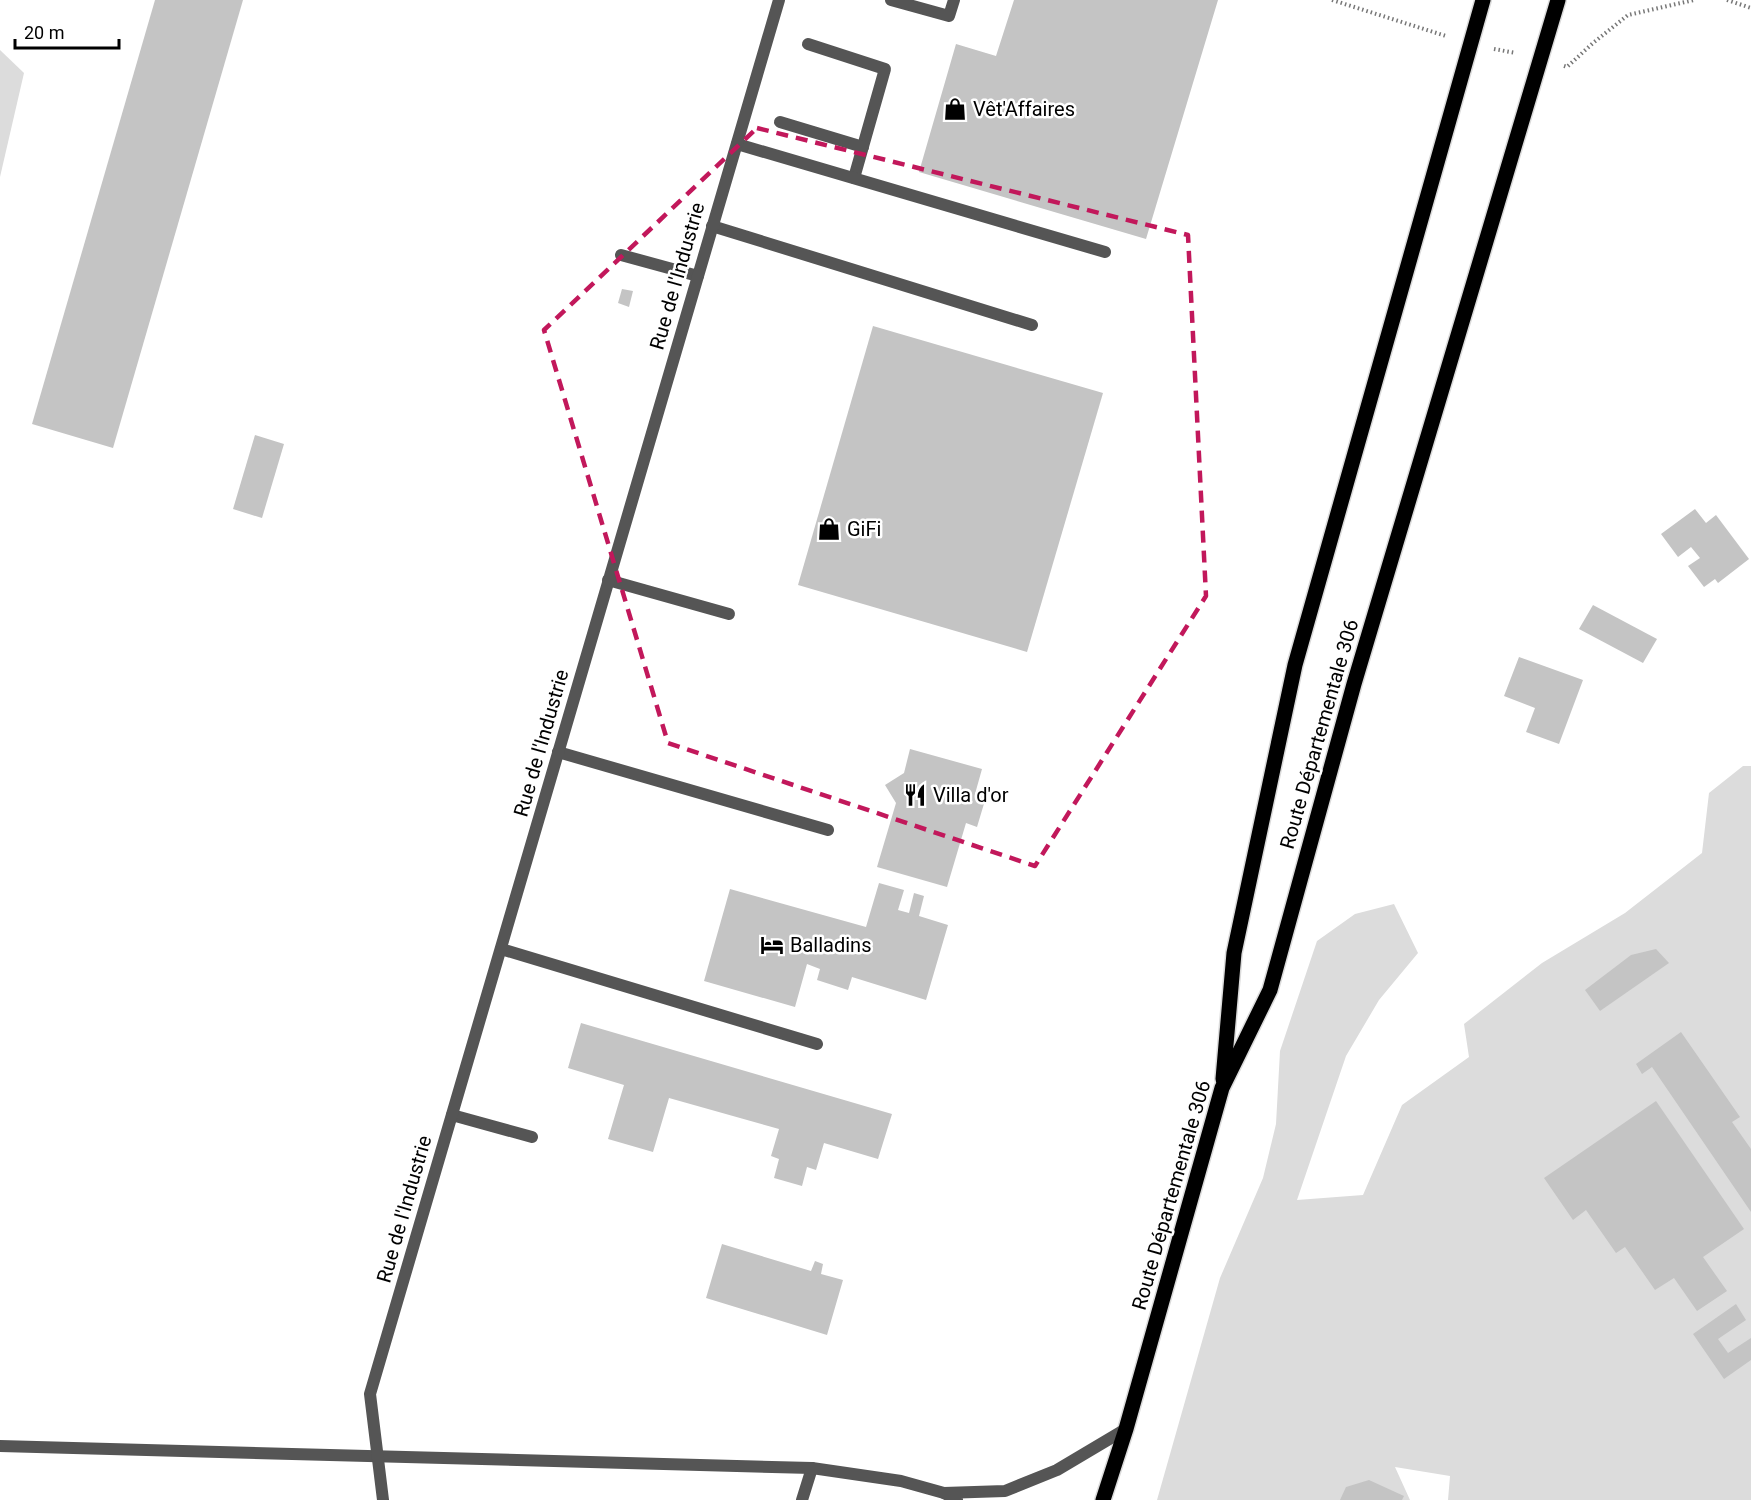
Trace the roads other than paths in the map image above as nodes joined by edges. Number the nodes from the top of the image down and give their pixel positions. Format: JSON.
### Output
{"nodes":[{"id":1,"x":779,"y":0,"type":"edge"},
{"id":2,"x":891,"y":0,"type":"edge"},
{"id":3,"x":954,"y":0,"type":"edge"},
{"id":4,"x":1484,"y":0,"type":"edge"},
{"id":5,"x":1558,"y":0,"type":"edge"},
{"id":6,"x":808,"y":44,"type":"dead end"},
{"id":7,"x":780,"y":122,"type":"dead end"},
{"id":8,"x":736,"y":144,"type":"junction"},
{"id":9,"x":863,"y":147,"type":"junction"},
{"id":10,"x":855,"y":178,"type":"junction"},
{"id":11,"x":712,"y":226,"type":"junction"},
{"id":12,"x":1105,"y":252,"type":"dead end"},
{"id":13,"x":621,"y":255,"type":"dead end"},
{"id":14,"x":698,"y":276,"type":"junction"},
{"id":15,"x":1032,"y":325,"type":"dead end"},
{"id":16,"x":608,"y":580,"type":"junction"},
{"id":17,"x":729,"y":614,"type":"dead end"},
{"id":18,"x":558,"y":752,"type":"junction"},
{"id":19,"x":828,"y":830,"type":"dead end"},
{"id":20,"x":501,"y":950,"type":"junction"},
{"id":21,"x":817,"y":1044,"type":"dead end"},
{"id":22,"x":1222,"y":1088,"type":"junction"},
{"id":23,"x":452,"y":1115,"type":"junction"},
{"id":24,"x":532,"y":1137,"type":"dead end"},
{"id":25,"x":1126,"y":1429,"type":"junction"},
{"id":26,"x":0,"y":1446,"type":"edge"},
{"id":27,"x":378,"y":1457,"type":"junction"},
{"id":28,"x":812,"y":1468,"type":"junction"},
{"id":29,"x":944,"y":1493,"type":"junction"},
{"id":30,"x":383,"y":1500,"type":"edge"},
{"id":31,"x":802,"y":1500,"type":"edge"},
{"id":32,"x":957,"y":1500,"type":"edge"},
{"id":33,"x":1103,"y":1500,"type":"edge"}],
"edges":[{"from":1,"to":8,"type":"street","name":"Rue de l'Industrie"},
{"from":2,"to":3,"type":"street"},
{"from":4,"to":22,"type":"main road"},
{"from":5,"to":22,"type":"main road","name":"Route Départementale 306"},
{"from":6,"to":9,"type":"street"},
{"from":7,"to":9,"type":"street"},
{"from":8,"to":10,"type":"street"},
{"from":8,"to":11,"type":"street","name":"Rue de l'Industrie"},
{"from":9,"to":10,"type":"street"},
{"from":10,"to":12,"type":"street"},
{"from":11,"to":14,"type":"street","name":"Rue de l'Industrie"},
{"from":11,"to":15,"type":"street"},
{"from":13,"to":14,"type":"street"},
{"from":14,"to":16,"type":"street","name":"Rue de l'Industrie"},
{"from":16,"to":17,"type":"street"},
{"from":16,"to":18,"type":"street","name":"Rue de l'Industrie"},
{"from":18,"to":19,"type":"street"},
{"from":18,"to":20,"type":"street","name":"Rue de l'Industrie"},
{"from":20,"to":21,"type":"street"},
{"from":20,"to":23,"type":"street","name":"Rue de l'Industrie"},
{"from":22,"to":25,"type":"main road","name":"Route Départementale 306"},
{"from":23,"to":24,"type":"street"},
{"from":23,"to":27,"type":"street","name":"Rue de l'Industrie"},
{"from":25,"to":29,"type":"street"},
{"from":25,"to":33,"type":"main road","name":"Route Départementale 306"},
{"from":26,"to":27,"type":"street"},
{"from":27,"to":28,"type":"street"},
{"from":27,"to":30,"type":"street","name":"Rue de l'Industrie"},
{"from":28,"to":29,"type":"street"},
{"from":28,"to":31,"type":"street"},
{"from":29,"to":32,"type":"street"}]}
